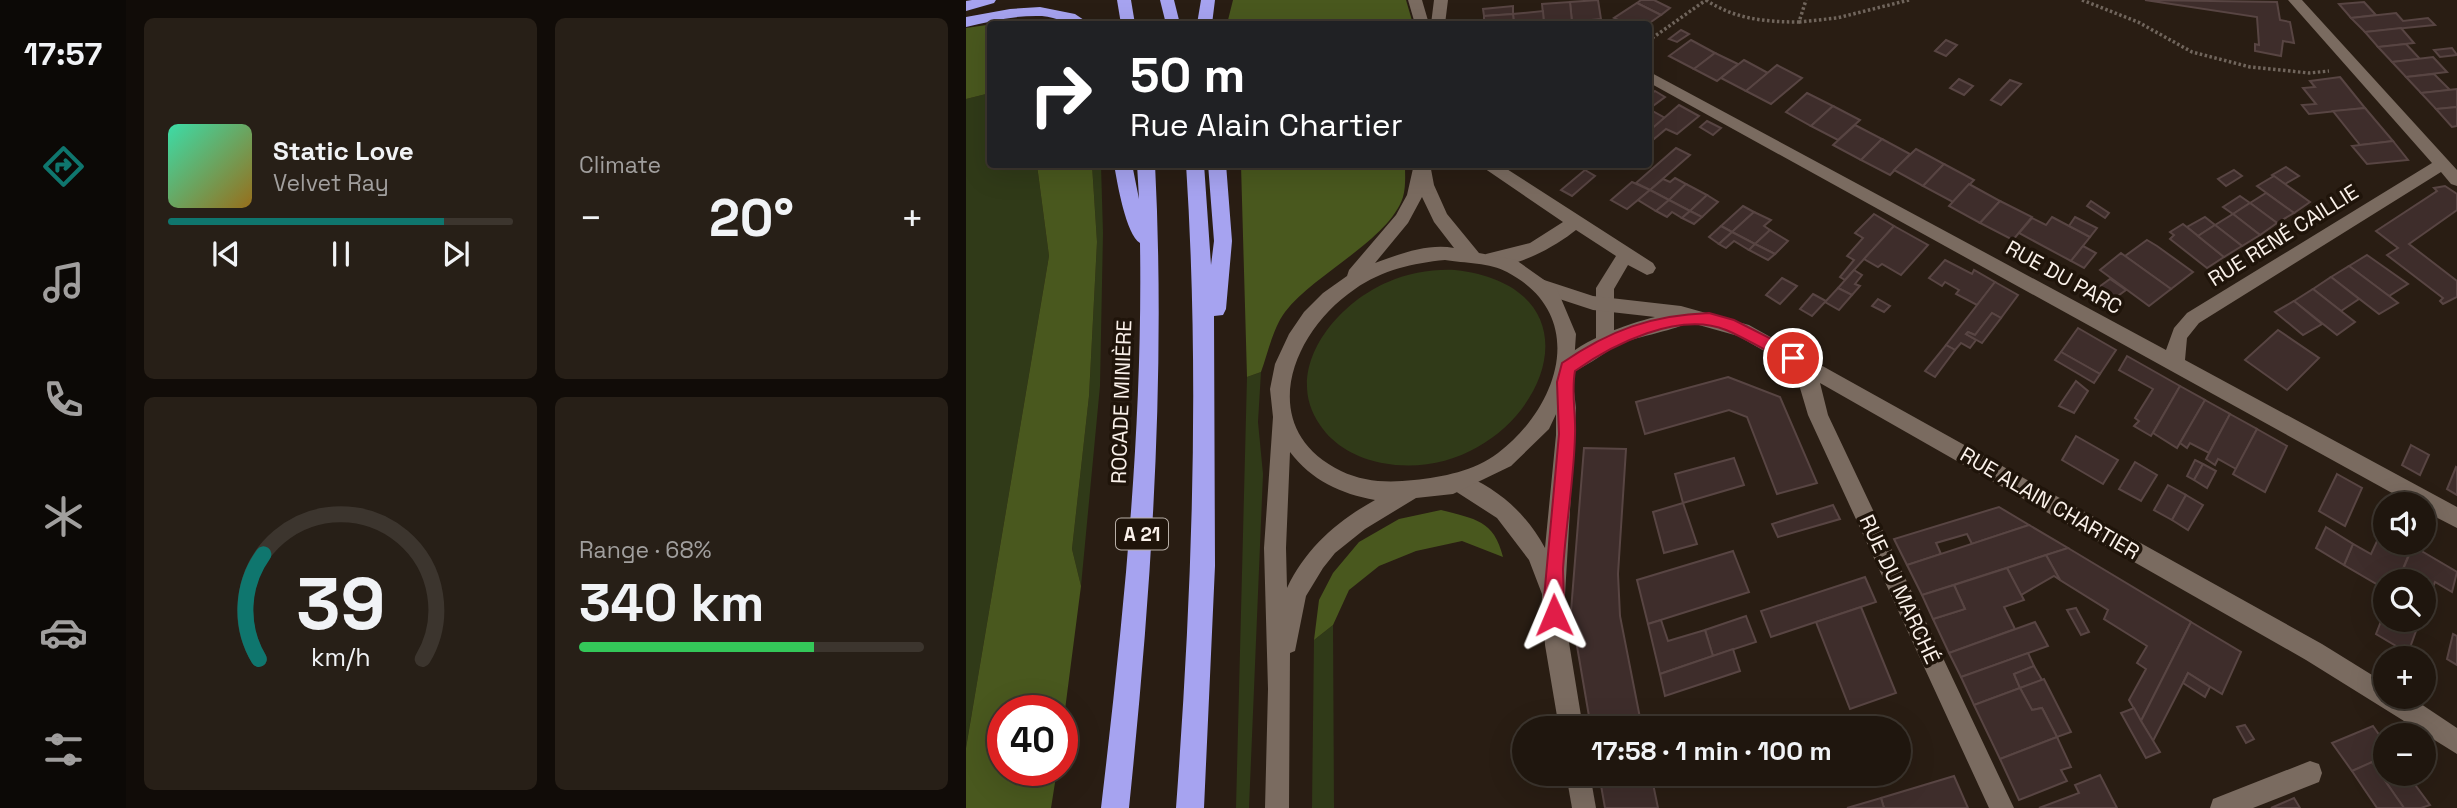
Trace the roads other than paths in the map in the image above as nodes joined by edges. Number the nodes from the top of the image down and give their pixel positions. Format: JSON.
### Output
{"nodes":[{"id":1,"x":989,"y":0,"type":"edge"},
{"id":2,"x":1124,"y":0,"type":"edge"},
{"id":3,"x":1167,"y":0,"type":"edge"},
{"id":4,"x":1208,"y":0,"type":"edge"},
{"id":5,"x":1415,"y":0,"type":"edge"},
{"id":6,"x":1441,"y":0,"type":"edge"},
{"id":7,"x":2295,"y":0,"type":"edge"},
{"id":8,"x":966,"y":6,"type":"edge"},
{"id":9,"x":1074,"y":21,"type":"edge"},
{"id":10,"x":1128,"y":21,"type":"edge"},
{"id":11,"x":1172,"y":21,"type":"edge"},
{"id":12,"x":1205,"y":21,"type":"edge"},
{"id":13,"x":1421,"y":21,"type":"edge"},
{"id":14,"x":1438,"y":21,"type":"edge"},
{"id":15,"x":966,"y":22,"type":"edge"},
{"id":16,"x":1652,"y":78,"type":"edge"},
{"id":17,"x":2442,"y":164,"type":"junction"},
{"id":18,"x":1124,"y":168,"type":"edge"},
{"id":19,"x":1146,"y":168,"type":"edge"},
{"id":20,"x":1195,"y":168,"type":"edge"},
{"id":21,"x":1217,"y":168,"type":"edge"},
{"id":22,"x":1421,"y":168,"type":"edge"},
{"id":23,"x":1423,"y":168,"type":"edge"},
{"id":24,"x":1492,"y":168,"type":"edge"},
{"id":25,"x":2457,"y":180,"type":"edge"},
{"id":26,"x":1575,"y":222,"type":"junction"},
{"id":27,"x":1626,"y":254,"type":"junction"},
{"id":28,"x":1472,"y":255,"type":"junction"},
{"id":29,"x":1151,"y":259,"type":"junction"},
{"id":30,"x":1492,"y":259,"type":"junction"},
{"id":31,"x":1647,"y":268,"type":"dead end"},
{"id":32,"x":1347,"y":284,"type":"junction"},
{"id":33,"x":1541,"y":286,"type":"junction"},
{"id":34,"x":1604,"y":305,"type":"junction"},
{"id":35,"x":1709,"y":319,"type":"junction"},
{"id":36,"x":1605,"y":343,"type":"junction"},
{"id":37,"x":2176,"y":364,"type":"junction"},
{"id":38,"x":1811,"y":368,"type":"junction"},
{"id":39,"x":1566,"y":374,"type":"junction"},
{"id":40,"x":1207,"y":391,"type":"junction"},
{"id":41,"x":1281,"y":414,"type":"junction"},
{"id":42,"x":1459,"y":482,"type":"junction"},
{"id":43,"x":1412,"y":491,"type":"junction"},
{"id":44,"x":2457,"y":518,"type":"edge"},
{"id":45,"x":1553,"y":598,"type":"junction"},
{"id":46,"x":2373,"y":688,"type":"edge"},
{"id":47,"x":1280,"y":689,"type":"junction"},
{"id":48,"x":2406,"y":709,"type":"edge"},
{"id":49,"x":1570,"y":716,"type":"edge"},
{"id":50,"x":2457,"y":742,"type":"edge"},
{"id":51,"x":2310,"y":773,"type":"dead end"},
{"id":52,"x":1580,"y":786,"type":"edge"},
{"id":53,"x":1115,"y":808,"type":"edge"},
{"id":54,"x":1190,"y":808,"type":"edge"},
{"id":55,"x":1277,"y":808,"type":"edge"},
{"id":56,"x":1584,"y":808,"type":"edge"},
{"id":57,"x":2003,"y":808,"type":"edge"},
{"id":58,"x":2222,"y":808,"type":"edge"}],
"edges":[{"from":1,"to":8,"type":"highway"},
{"from":2,"to":10,"type":"highway"},
{"from":3,"to":11,"type":"highway"},
{"from":4,"to":12,"type":"highway"},
{"from":5,"to":13,"type":"street"},
{"from":6,"to":14,"type":"street"},
{"from":7,"to":17,"type":"street"},
{"from":9,"to":15,"type":"highway"},
{"from":16,"to":37,"type":"street","name":"RUE DU PARC"},
{"from":17,"to":25,"type":"street"},
{"from":17,"to":37,"type":"street","name":"RUE RENÉ CAILLIE"},
{"from":18,"to":29,"type":"highway"},
{"from":19,"to":29,"type":"highway","name":"ROCADE MINIÈRE","number":"A 21"},
{"from":20,"to":40,"type":"highway"},
{"from":21,"to":40,"type":"highway"},
{"from":22,"to":32,"type":"street"},
{"from":23,"to":28,"type":"street"},
{"from":24,"to":26,"type":"street"},
{"from":26,"to":27,"type":"street"},
{"from":26,"to":30,"type":"street"},
{"from":27,"to":31,"type":"street"},
{"from":27,"to":34,"type":"street"},
{"from":28,"to":30,"type":"main road"},
{"from":28,"to":32,"type":"main road"},
{"from":29,"to":53,"type":"highway","name":"ROCADE MINIÈRE","number":"A 21"},
{"from":30,"to":33,"type":"main road"},
{"from":32,"to":41,"type":"main road"},
{"from":33,"to":34,"type":"street","name":"RUE ALAIN CHARTIER"},
{"from":33,"to":39,"type":"main road"},
{"from":34,"to":35,"type":"street","name":"RUE ALAIN CHARTIER"},
{"from":34,"to":36,"type":"street"},
{"from":35,"to":36,"type":"street","name":"RUE ALAIN CHARTIER"},
{"from":35,"to":38,"type":"street","name":"RUE ALAIN CHARTIER"},
{"from":36,"to":39,"type":"street","name":"RUE ALAIN CHARTIER"},
{"from":37,"to":44,"type":"street","name":"RUE DU PARC"},
{"from":38,"to":46,"type":"street","name":"RUE ALAIN CHARTIER"},
{"from":38,"to":57,"type":"street","name":"RUE DU MARCHÉ"},
{"from":39,"to":42,"type":"street"},
{"from":39,"to":45,"type":"street"},
{"from":40,"to":54,"type":"highway"},
{"from":41,"to":43,"type":"street"},
{"from":41,"to":47,"type":"street"},
{"from":42,"to":43,"type":"street"},
{"from":42,"to":45,"type":"street"},
{"from":43,"to":47,"type":"street"},
{"from":45,"to":49,"type":"street"},
{"from":47,"to":55,"type":"street"},
{"from":48,"to":50,"type":"street","name":"RUE ALAIN CHARTIER"},
{"from":51,"to":58,"type":"street"},
{"from":52,"to":56,"type":"street"}]}
